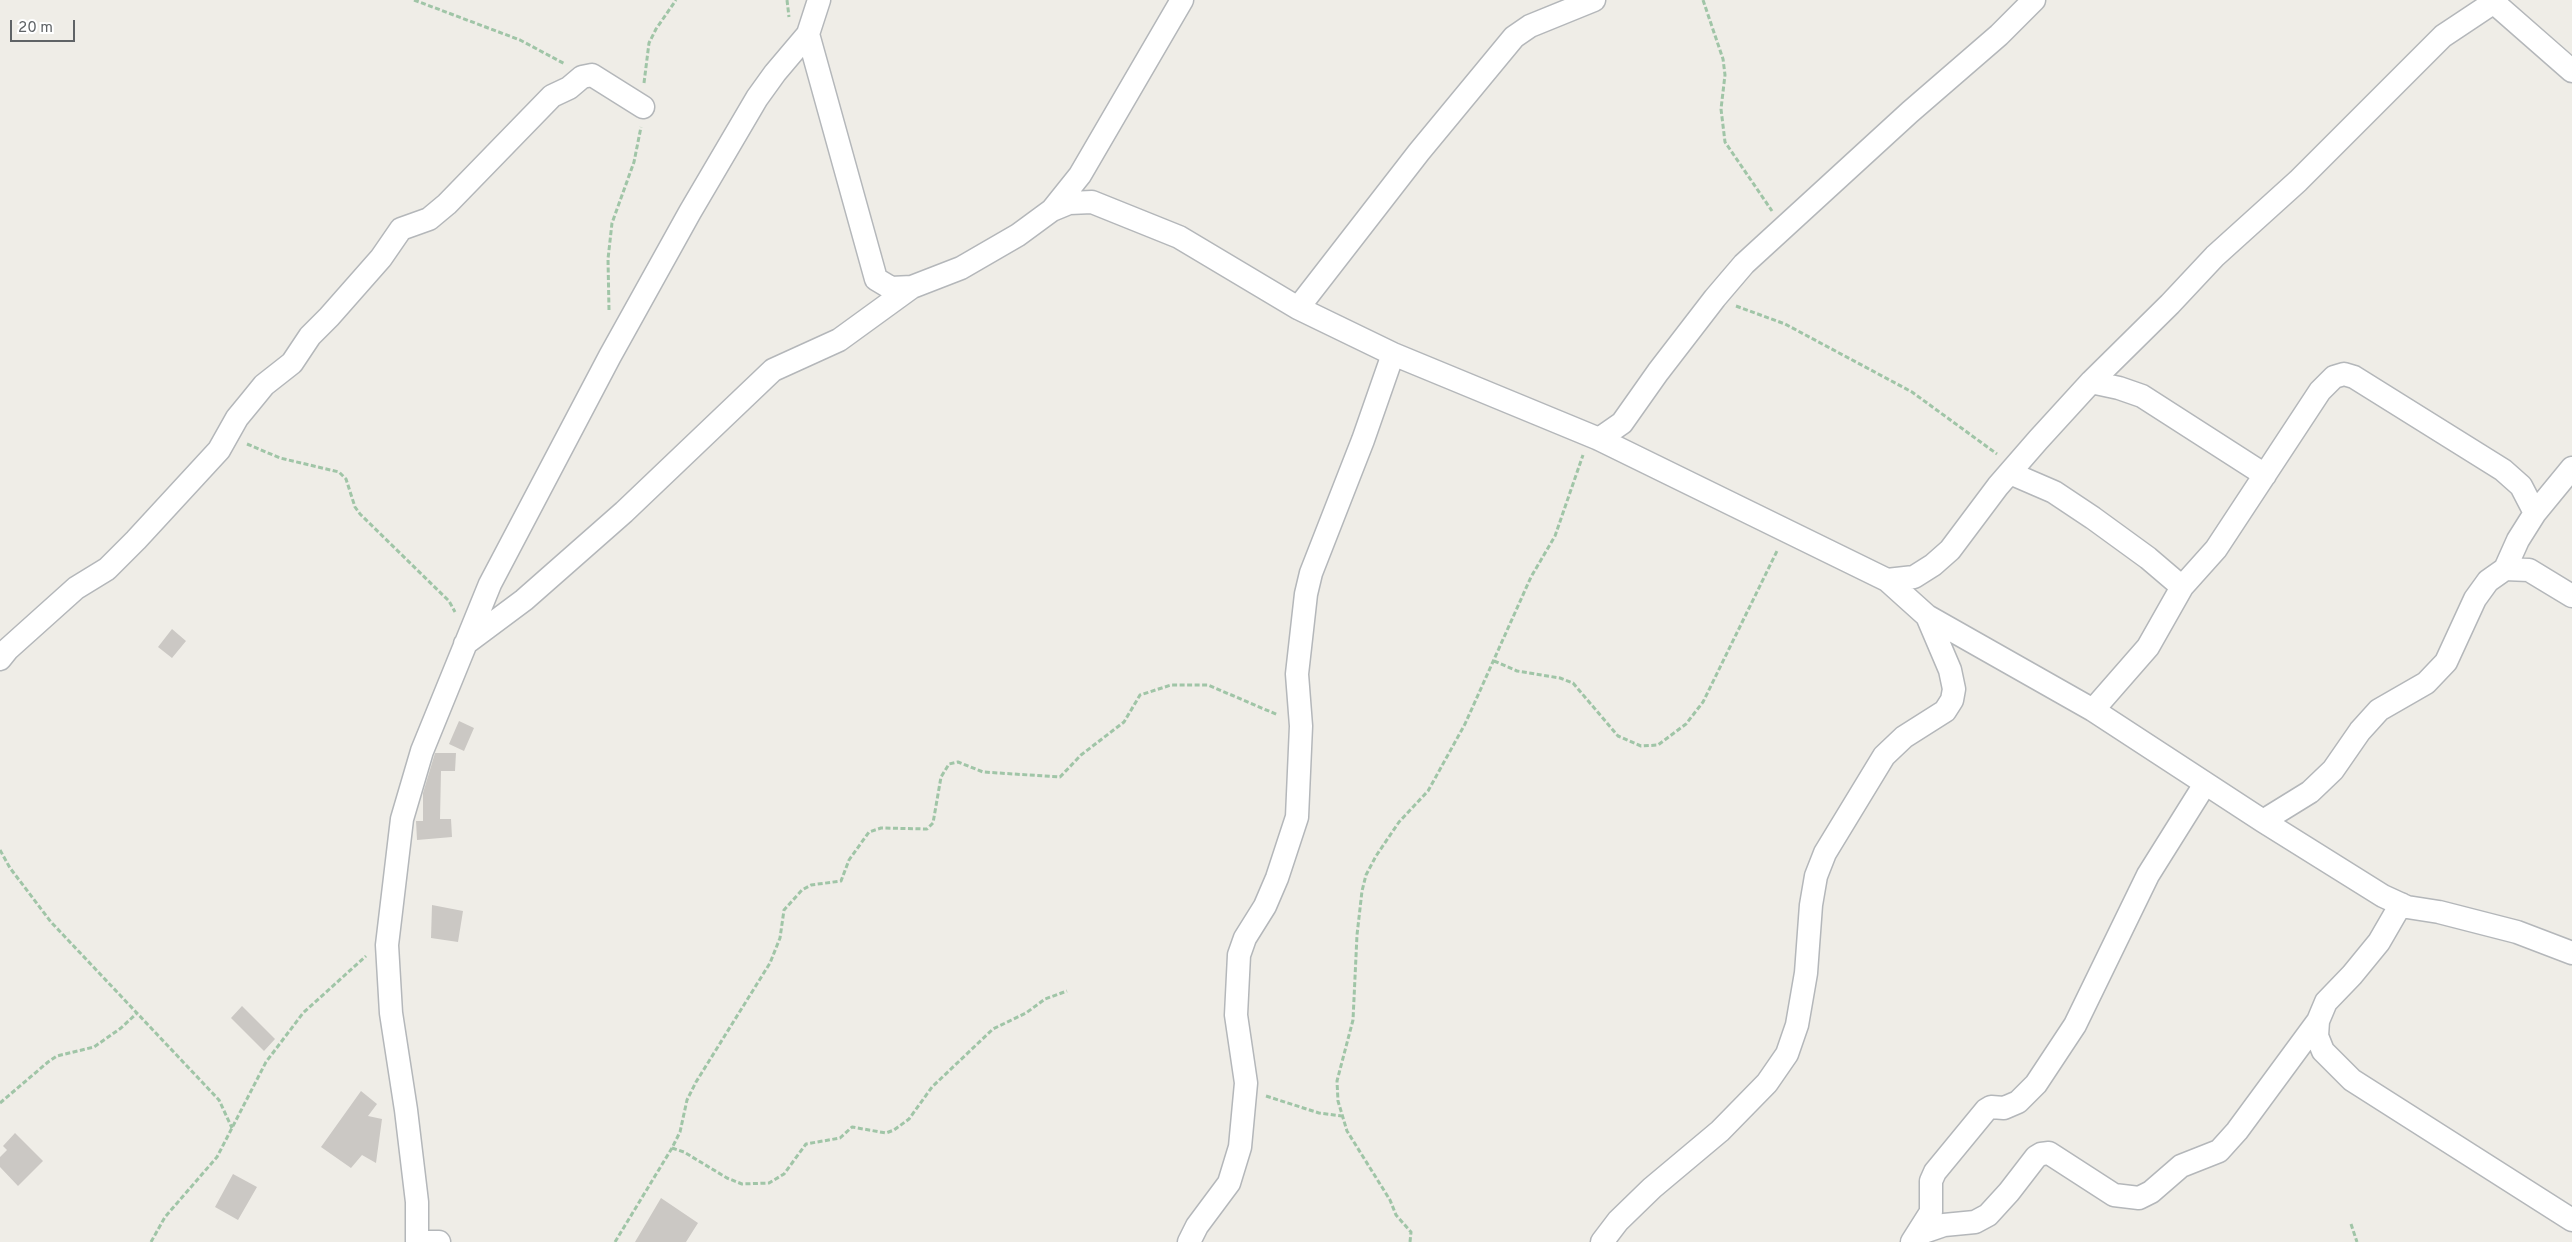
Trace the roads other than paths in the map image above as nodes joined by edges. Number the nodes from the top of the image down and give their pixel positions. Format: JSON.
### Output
{"nodes":[{"id":1,"x":819,"y":0,"type":"edge"},
{"id":2,"x":1182,"y":0,"type":"edge"},
{"id":3,"x":1594,"y":0,"type":"edge"},
{"id":4,"x":2034,"y":0,"type":"edge"},
{"id":5,"x":2494,"y":1,"type":"edge"},
{"id":6,"x":808,"y":34,"type":"junction"},
{"id":7,"x":2572,"y":71,"type":"edge"},
{"id":8,"x":642,"y":106,"type":"road end"},
{"id":9,"x":1052,"y":210,"type":"junction"},
{"id":10,"x":912,"y":287,"type":"junction"},
{"id":11,"x":1298,"y":308,"type":"junction"},
{"id":12,"x":1393,"y":354,"type":"junction"},
{"id":13,"x":2091,"y":382,"type":"junction"},
{"id":14,"x":1599,"y":439,"type":"junction"},
{"id":15,"x":2572,"y":468,"type":"edge"},
{"id":16,"x":2012,"y":470,"type":"junction"},
{"id":17,"x":2265,"y":475,"type":"junction"},
{"id":18,"x":2535,"y":513,"type":"junction"},
{"id":19,"x":2505,"y":569,"type":"junction"},
{"id":20,"x":1888,"y":580,"type":"junction"},
{"id":21,"x":2182,"y":587,"type":"junction"},
{"id":22,"x":2572,"y":596,"type":"edge"},
{"id":23,"x":1927,"y":616,"type":"junction"},
{"id":24,"x":465,"y":643,"type":"junction"},
{"id":25,"x":0,"y":659,"type":"edge"},
{"id":26,"x":2093,"y":710,"type":"junction"},
{"id":27,"x":2205,"y":784,"type":"junction"},
{"id":28,"x":2263,"y":821,"type":"junction"},
{"id":29,"x":2401,"y":904,"type":"junction"},
{"id":30,"x":2571,"y":952,"type":"edge"},
{"id":31,"x":2318,"y":1021,"type":"junction"},
{"id":32,"x":2572,"y":1220,"type":"edge"},
{"id":33,"x":1915,"y":1238,"type":"edge"},
{"id":34,"x":1188,"y":1241,"type":"edge"},
{"id":35,"x":417,"y":1242,"type":"edge"},
{"id":36,"x":439,"y":1242,"type":"edge"},
{"id":37,"x":1602,"y":1242,"type":"edge"}],
"edges":[{"from":1,"to":6,"type":"street"},
{"from":2,"to":9,"type":"street"},
{"from":3,"to":11,"type":"street"},
{"from":4,"to":14,"type":"street"},
{"from":5,"to":7,"type":"street"},
{"from":5,"to":13,"type":"street"},
{"from":6,"to":10,"type":"street"},
{"from":6,"to":24,"type":"street"},
{"from":8,"to":25,"type":"street"},
{"from":9,"to":10,"type":"street"},
{"from":9,"to":11,"type":"street"},
{"from":10,"to":24,"type":"street"},
{"from":11,"to":12,"type":"street"},
{"from":12,"to":14,"type":"street"},
{"from":12,"to":34,"type":"street"},
{"from":13,"to":16,"type":"street"},
{"from":13,"to":17,"type":"street"},
{"from":14,"to":20,"type":"street"},
{"from":15,"to":18,"type":"street"},
{"from":16,"to":20,"type":"street"},
{"from":16,"to":21,"type":"street"},
{"from":17,"to":18,"type":"street"},
{"from":17,"to":21,"type":"street"},
{"from":18,"to":19,"type":"street"},
{"from":19,"to":22,"type":"street"},
{"from":19,"to":28,"type":"street"},
{"from":20,"to":23,"type":"street"},
{"from":21,"to":26,"type":"street"},
{"from":23,"to":26,"type":"street"},
{"from":23,"to":37,"type":"street"},
{"from":24,"to":35,"type":"street"},
{"from":26,"to":27,"type":"street"},
{"from":27,"to":28,"type":"street"},
{"from":27,"to":33,"type":"street"},
{"from":28,"to":29,"type":"street"},
{"from":29,"to":30,"type":"street"},
{"from":29,"to":31,"type":"street"},
{"from":31,"to":32,"type":"street"},
{"from":31,"to":33,"type":"street"},
{"from":35,"to":36,"type":"street"}]}
